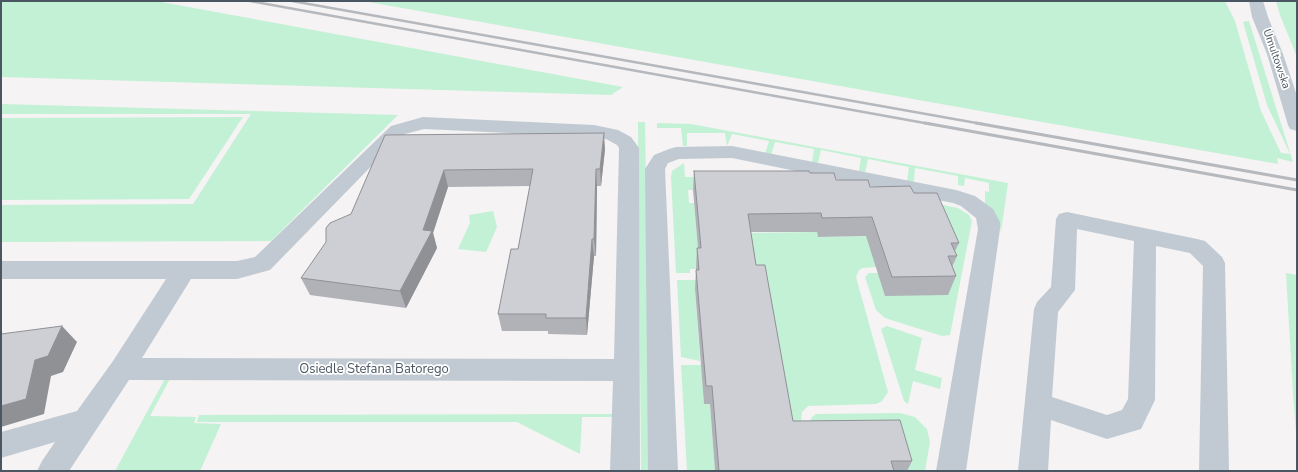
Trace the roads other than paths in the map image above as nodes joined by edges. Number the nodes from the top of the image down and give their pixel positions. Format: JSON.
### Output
{"nodes":[{"id":1,"x":1247,"y":1,"type":"edge"},
{"id":2,"x":1258,"y":9,"type":"edge"},
{"id":3,"x":1297,"y":125,"type":"edge"},
{"id":4,"x":1145,"y":236,"type":"junction"},
{"id":5,"x":1,"y":270,"type":"edge"},
{"id":6,"x":184,"y":270,"type":"junction"},
{"id":7,"x":122,"y":369,"type":"junction"},
{"id":8,"x":626,"y":370,"type":"junction"},
{"id":9,"x":1038,"y":404,"type":"junction"},
{"id":10,"x":86,"y":421,"type":"junction"},
{"id":11,"x":1,"y":445,"type":"edge"},
{"id":12,"x":52,"y":471,"type":"edge"},
{"id":13,"x":625,"y":471,"type":"edge"},
{"id":14,"x":663,"y":471,"type":"edge"},
{"id":15,"x":951,"y":471,"type":"edge"},
{"id":16,"x":1033,"y":471,"type":"edge"},
{"id":17,"x":1214,"y":471,"type":"edge"}],
"edges":[{"from":1,"to":2,"type":"street","name":"Umultowska"},
{"from":2,"to":3,"type":"street","name":"Umultowska"},
{"from":4,"to":9,"type":"street"},
{"from":4,"to":9,"type":"street"},
{"from":4,"to":17,"type":"street"},
{"from":5,"to":6,"type":"street"},
{"from":6,"to":7,"type":"street"},
{"from":6,"to":8,"type":"street"},
{"from":7,"to":8,"type":"street","name":"Osiedle Stefana Batorego"},
{"from":7,"to":10,"type":"street"},
{"from":8,"to":13,"type":"street"},
{"from":9,"to":16,"type":"street"},
{"from":10,"to":11,"type":"street"},
{"from":10,"to":12,"type":"street"},
{"from":14,"to":15,"type":"street"}]}
